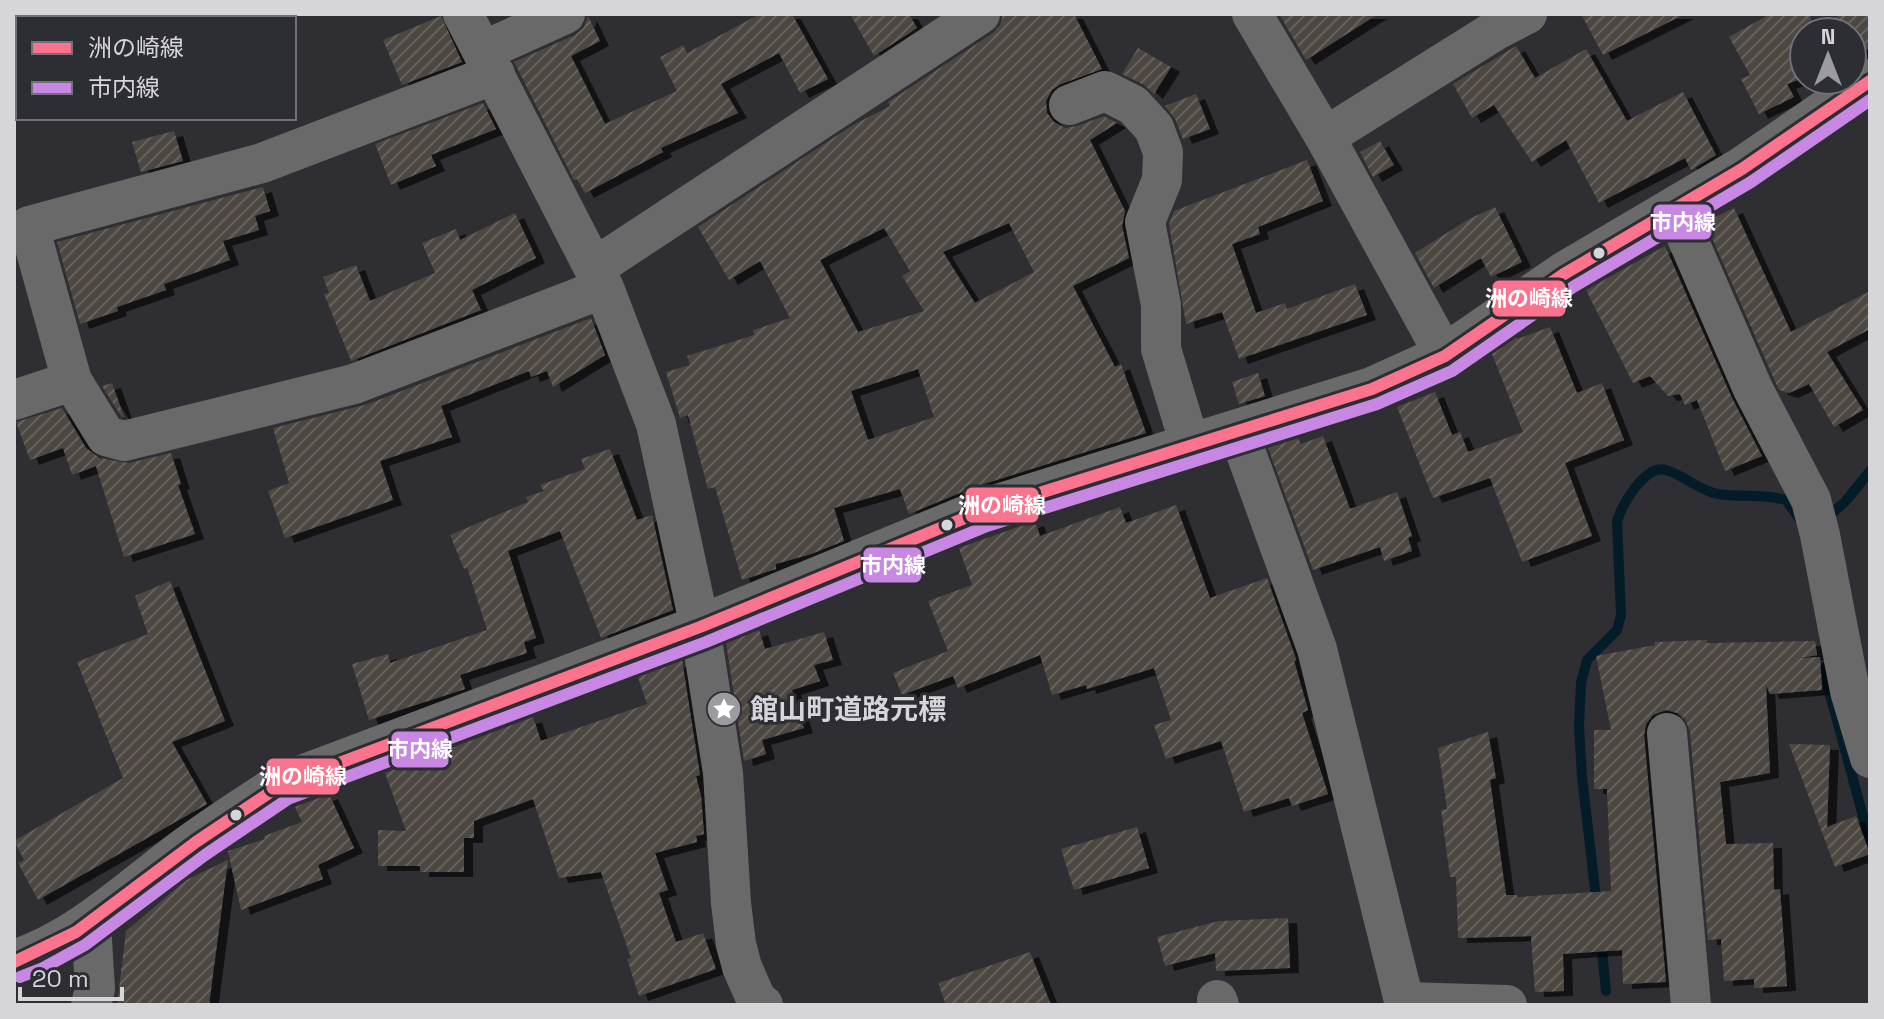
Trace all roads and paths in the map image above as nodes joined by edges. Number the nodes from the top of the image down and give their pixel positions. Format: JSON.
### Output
{"nodes":[{"id":1,"x":463,"y":14,"type":"edge"},
{"id":2,"x":565,"y":14,"type":"edge"},
{"id":3,"x":980,"y":14,"type":"edge"},
{"id":4,"x":1252,"y":14,"type":"edge"},
{"id":5,"x":1527,"y":14,"type":"edge"},
{"id":6,"x":489,"y":63,"type":"junction"},
{"id":7,"x":1870,"y":81,"type":"edge"},
{"id":8,"x":1069,"y":105,"type":"dead end"},
{"id":9,"x":1325,"y":137,"type":"junction"},
{"id":10,"x":1675,"y":210,"type":"junction"},
{"id":11,"x":599,"y":278,"type":"junction"},
{"id":12,"x":1445,"y":356,"type":"junction"},
{"id":13,"x":72,"y":381,"type":"junction"},
{"id":14,"x":14,"y":400,"type":"edge"},
{"id":15,"x":1238,"y":431,"type":"junction"},
{"id":16,"x":1190,"y":445,"type":"junction"},
{"id":17,"x":700,"y":627,"type":"junction"},
{"id":18,"x":1857,"y":653,"type":"edge"},
{"id":19,"x":1667,"y":733,"type":"dead end"},
{"id":20,"x":1870,"y":758,"type":"edge"},
{"id":21,"x":91,"y":923,"type":"junction"},
{"id":22,"x":14,"y":962,"type":"edge"},
{"id":23,"x":1404,"y":1004,"type":"edge"},
{"id":24,"x":91,"y":1005,"type":"edge"},
{"id":25,"x":763,"y":1005,"type":"edge"},
{"id":26,"x":1507,"y":1005,"type":"edge"},
{"id":27,"x":1691,"y":1005,"type":"edge"}],
"edges":[{"from":1,"to":6,"type":"street"},
{"from":2,"to":6,"type":"street"},
{"from":3,"to":11,"type":"street"},
{"from":4,"to":9,"type":"street"},
{"from":5,"to":9,"type":"street"},
{"from":6,"to":11,"type":"street"},
{"from":6,"to":13,"type":"street"},
{"from":7,"to":10,"type":"main road"},
{"from":8,"to":16,"type":"street"},
{"from":9,"to":12,"type":"street"},
{"from":10,"to":12,"type":"main road"},
{"from":10,"to":18,"type":"street"},
{"from":11,"to":13,"type":"street"},
{"from":11,"to":17,"type":"street"},
{"from":12,"to":15,"type":"main road"},
{"from":13,"to":14,"type":"street"},
{"from":15,"to":16,"type":"main road"},
{"from":15,"to":23,"type":"street"},
{"from":16,"to":17,"type":"main road"},
{"from":17,"to":21,"type":"main road"},
{"from":17,"to":25,"type":"street"},
{"from":18,"to":20,"type":"street"},
{"from":19,"to":27,"type":"street"},
{"from":21,"to":22,"type":"main road"},
{"from":21,"to":24,"type":"street"},
{"from":23,"to":26,"type":"street"}]}
